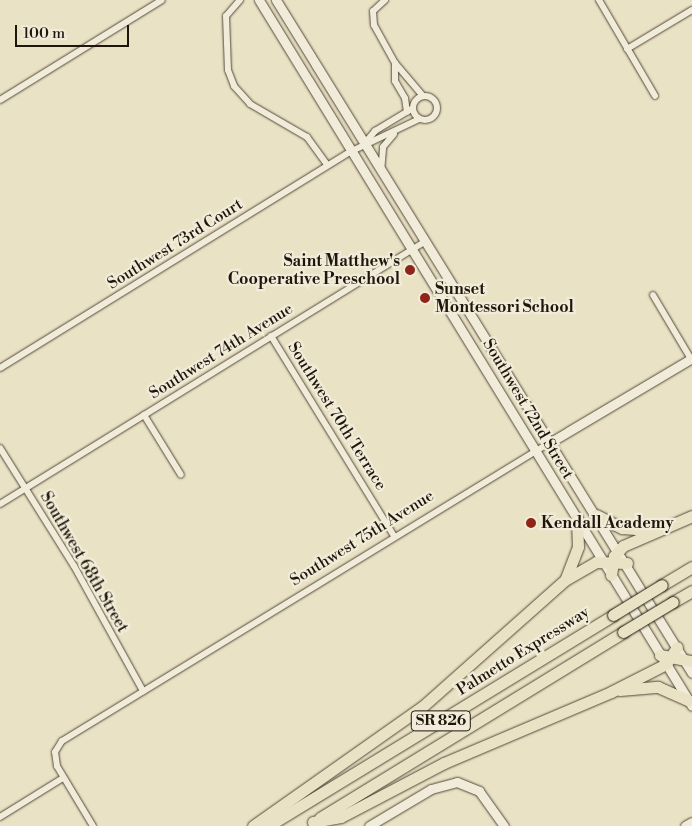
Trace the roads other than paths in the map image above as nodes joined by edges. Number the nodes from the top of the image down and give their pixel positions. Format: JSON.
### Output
{"nodes":[{"id":1,"x":162,"y":0,"type":"edge"},
{"id":2,"x":240,"y":0,"type":"edge"},
{"id":3,"x":259,"y":0,"type":"edge"},
{"id":4,"x":385,"y":0,"type":"edge"},
{"id":5,"x":599,"y":0,"type":"edge"},
{"id":6,"x":275,"y":1,"type":"edge"},
{"id":7,"x":692,"y":10,"type":"edge"},
{"id":8,"x":627,"y":49,"type":"junction"},
{"id":9,"x":395,"y":63,"type":"junction"},
{"id":10,"x":406,"y":73,"type":"junction"},
{"id":11,"x":394,"y":80,"type":"junction"},
{"id":12,"x":424,"y":96,"type":"junction"},
{"id":13,"x":655,"y":96,"type":"dead end"},
{"id":14,"x":0,"y":100,"type":"edge"},
{"id":15,"x":410,"y":110,"type":"junction"},
{"id":16,"x":419,"y":119,"type":"junction"},
{"id":17,"x":396,"y":131,"type":"junction"},
{"id":18,"x":364,"y":144,"type":"junction"},
{"id":19,"x":352,"y":151,"type":"junction"},
{"id":20,"x":327,"y":166,"type":"junction"},
{"id":21,"x":381,"y":172,"type":"junction"},
{"id":22,"x":424,"y":242,"type":"junction"},
{"id":23,"x":413,"y":249,"type":"junction"},
{"id":24,"x":653,"y":295,"type":"dead end"},
{"id":25,"x":479,"y":330,"type":"junction"},
{"id":26,"x":271,"y":336,"type":"junction"},
{"id":27,"x":467,"y":338,"type":"junction"},
{"id":28,"x":692,"y":358,"type":"edge"},
{"id":29,"x":0,"y":368,"type":"edge"},
{"id":30,"x":144,"y":415,"type":"junction"},
{"id":31,"x":549,"y":443,"type":"junction"},
{"id":32,"x":0,"y":448,"type":"edge"},
{"id":33,"x":536,"y":449,"type":"junction"},
{"id":34,"x":181,"y":475,"type":"dead end"},
{"id":35,"x":25,"y":488,"type":"junction"},
{"id":36,"x":0,"y":504,"type":"edge"},
{"id":37,"x":596,"y":515,"type":"junction"},
{"id":38,"x":692,"y":516,"type":"edge"},
{"id":39,"x":577,"y":518,"type":"junction"},
{"id":40,"x":657,"y":529,"type":"junction"},
{"id":41,"x":394,"y":536,"type":"junction"},
{"id":42,"x":618,"y":550,"type":"junction"},
{"id":43,"x":607,"y":561,"type":"junction"},
{"id":44,"x":626,"y":563,"type":"junction"},
{"id":45,"x":692,"y":567,"type":"edge"},
{"id":46,"x":611,"y":575,"type":"joint"},
{"id":47,"x":565,"y":580,"type":"junction"},
{"id":48,"x":692,"y":591,"type":"edge"},
{"id":49,"x":677,"y":647,"type":"junction"},
{"id":50,"x":666,"y":659,"type":"junction"},
{"id":51,"x":689,"y":662,"type":"edge"},
{"id":52,"x":692,"y":673,"type":"edge"},
{"id":53,"x":143,"y":691,"type":"junction"},
{"id":54,"x":611,"y":692,"type":"junction"},
{"id":55,"x":690,"y":704,"type":"edge"},
{"id":56,"x":64,"y":778,"type":"junction"},
{"id":57,"x":0,"y":817,"type":"edge"},
{"id":58,"x":692,"y":822,"type":"edge"},
{"id":59,"x":310,"y":824,"type":"edge"},
{"id":60,"x":93,"y":826,"type":"edge"},
{"id":61,"x":253,"y":826,"type":"edge"},
{"id":62,"x":268,"y":826,"type":"edge"},
{"id":63,"x":369,"y":826,"type":"edge"},
{"id":64,"x":504,"y":826,"type":"edge"},
{"id":65,"x":685,"y":826,"type":"edge"}],
"edges":[{"from":1,"to":14,"type":"street"},
{"from":2,"to":20,"type":"street"},
{"from":3,"to":19,"type":"main road","name":"Southwest 72nd Street"},
{"from":4,"to":9,"type":"street"},
{"from":5,"to":8,"type":"street"},
{"from":6,"to":18,"type":"main road","name":"Southwest 72nd Street"},
{"from":7,"to":8,"type":"street"},
{"from":8,"to":13,"type":"street"},
{"from":9,"to":10,"type":"street"},
{"from":9,"to":11,"type":"street"},
{"from":10,"to":11,"type":"street"},
{"from":10,"to":12,"type":"street"},
{"from":11,"to":15,"type":"street"},
{"from":12,"to":15,"type":"street"},
{"from":12,"to":16,"type":"street"},
{"from":15,"to":16,"type":"street"},
{"from":15,"to":18,"type":"street"},
{"from":16,"to":17,"type":"street"},
{"from":17,"to":18,"type":"street"},
{"from":17,"to":21,"type":"street"},
{"from":18,"to":19,"type":"street","name":"Southwest 73rd Court"},
{"from":18,"to":21,"type":"main road","name":"Southwest 72nd Street"},
{"from":19,"to":20,"type":"street","name":"Southwest 73rd Court"},
{"from":19,"to":23,"type":"main road","name":"Southwest 72nd Street"},
{"from":20,"to":29,"type":"street","name":"Southwest 73rd Court"},
{"from":21,"to":22,"type":"main road","name":"Southwest 72nd Street"},
{"from":22,"to":23,"type":"street","name":"Southwest 74th Avenue"},
{"from":22,"to":25,"type":"main road","name":"Southwest 72nd Street"},
{"from":23,"to":26,"type":"street","name":"Southwest 74th Avenue"},
{"from":23,"to":27,"type":"main road","name":"Southwest 72nd Street"},
{"from":24,"to":28,"type":"street"},
{"from":25,"to":27,"type":"main road"},
{"from":25,"to":31,"type":"main road","name":"Southwest 72nd Street"},
{"from":26,"to":30,"type":"street","name":"Southwest 74th Avenue"},
{"from":26,"to":41,"type":"street","name":"Southwest 70th Terrace"},
{"from":27,"to":33,"type":"main road","name":"Southwest 72nd Street"},
{"from":28,"to":31,"type":"main road","name":"Southwest 75th Avenue"},
{"from":30,"to":34,"type":"street","name":"Southwest 74th Avenue"},
{"from":30,"to":35,"type":"street"},
{"from":31,"to":33,"type":"street","name":"Southwest 75th Avenue"},
{"from":31,"to":37,"type":"main road","name":"Southwest 72nd Street"},
{"from":32,"to":35,"type":"street","name":"Southwest 68th Street"},
{"from":33,"to":39,"type":"main road","name":"Southwest 72nd Street"},
{"from":33,"to":41,"type":"street","name":"Southwest 75th Avenue"},
{"from":35,"to":36,"type":"street"},
{"from":35,"to":53,"type":"street","name":"Southwest 68th Street"},
{"from":37,"to":40,"type":"highway"},
{"from":37,"to":42,"type":"main road","name":"Southwest 72nd Street"},
{"from":38,"to":40,"type":"highway"},
{"from":39,"to":43,"type":"main road","name":"Southwest 72nd Street"},
{"from":39,"to":47,"type":"highway"},
{"from":40,"to":42,"type":"highway"},
{"from":41,"to":53,"type":"street","name":"Southwest 75th Avenue"},
{"from":42,"to":43,"type":"highway"},
{"from":42,"to":44,"type":"main road","name":"Southwest 72nd Street"},
{"from":43,"to":44,"type":"highway"},
{"from":43,"to":46,"type":"highway"},
{"from":43,"to":47,"type":"highway"},
{"from":44,"to":49,"type":"main road","name":"Southwest 72nd Street"},
{"from":45,"to":62,"type":"highway","name":"Palmetto Expressway","number":"SR 826","bridge":true},
{"from":46,"to":50,"type":"main road"},
{"from":47,"to":61,"type":"highway"},
{"from":48,"to":59,"type":"highway","number":"SR 826","bridge":true},
{"from":49,"to":50,"type":"highway"},
{"from":49,"to":51,"type":"main road","name":"Southwest 72nd Street"},
{"from":50,"to":51,"type":"highway"},
{"from":50,"to":54,"type":"highway"},
{"from":50,"to":55,"type":"main road"},
{"from":51,"to":52,"type":"main road","name":"Southwest 72nd Street"},
{"from":53,"to":56,"type":"street","name":"Southwest 75th Avenue"},
{"from":54,"to":55,"type":"highway"},
{"from":54,"to":59,"type":"highway"},
{"from":56,"to":57,"type":"street"},
{"from":56,"to":60,"type":"street"},
{"from":58,"to":65,"type":"main road"},
{"from":63,"to":64,"type":"main road"}]}
